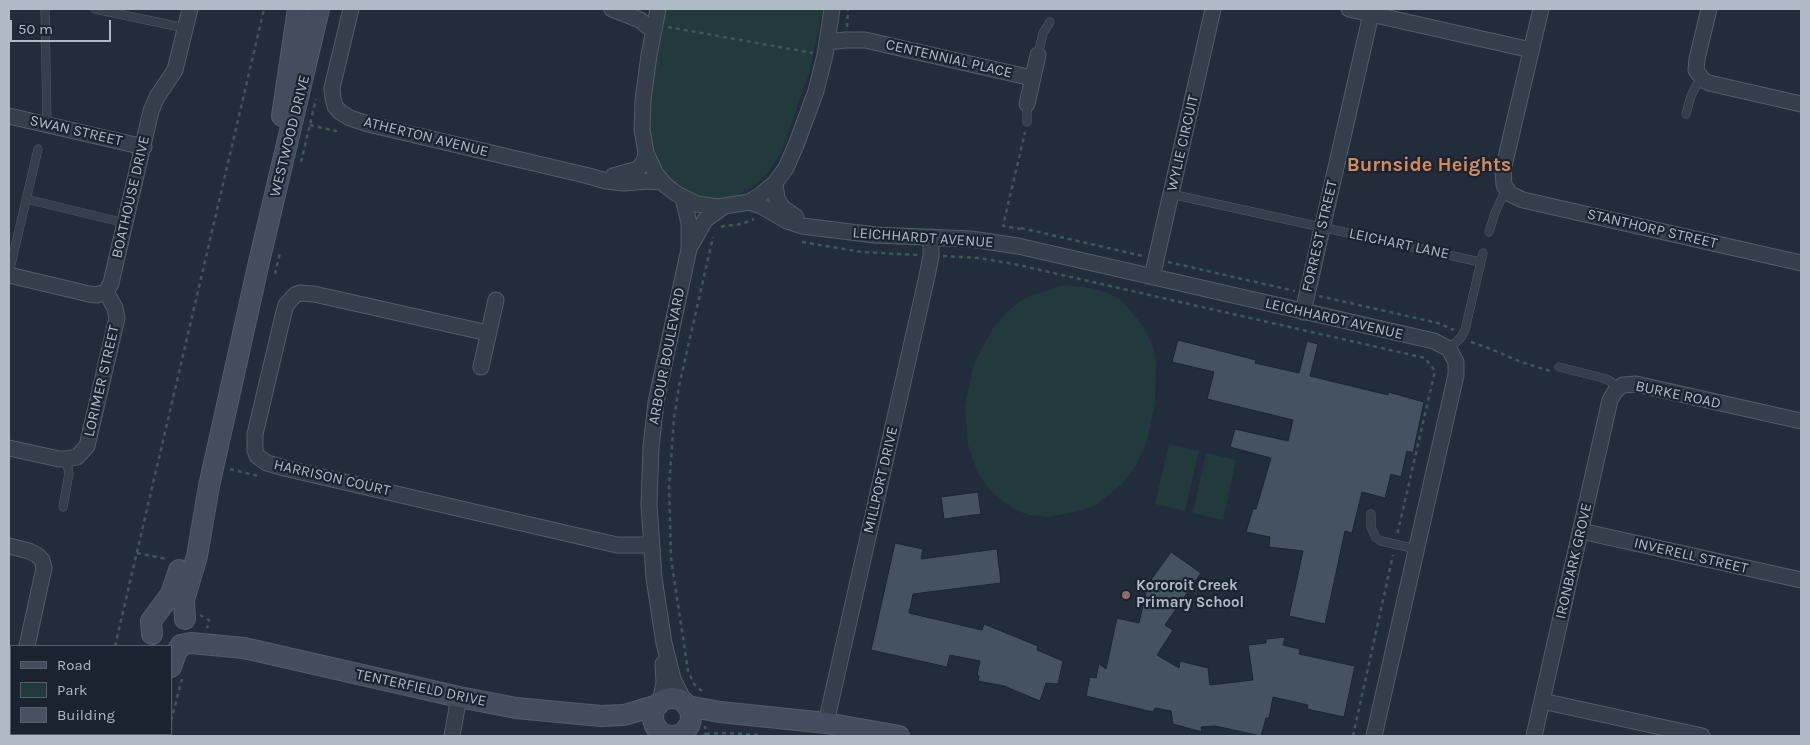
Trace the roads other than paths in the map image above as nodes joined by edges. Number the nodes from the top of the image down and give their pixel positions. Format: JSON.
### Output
{"nodes":[{"id":1,"x":45,"y":9,"type":"edge"},
{"id":2,"x":94,"y":9,"type":"edge"},
{"id":3,"x":190,"y":9,"type":"edge"},
{"id":4,"x":298,"y":9,"type":"edge"},
{"id":5,"x":319,"y":9,"type":"edge"},
{"id":6,"x":351,"y":9,"type":"edge"},
{"id":7,"x":612,"y":9,"type":"edge"},
{"id":8,"x":626,"y":9,"type":"edge"},
{"id":9,"x":647,"y":9,"type":"edge"},
{"id":10,"x":658,"y":9,"type":"edge"},
{"id":11,"x":1213,"y":9,"type":"edge"},
{"id":12,"x":1349,"y":9,"type":"edge"},
{"id":13,"x":1540,"y":9,"type":"edge"},
{"id":14,"x":1709,"y":9,"type":"edge"},
{"id":15,"x":832,"y":11,"type":"edge"},
{"id":16,"x":1371,"y":14,"type":"junction"},
{"id":17,"x":1050,"y":22,"type":"dead end"},
{"id":18,"x":185,"y":28,"type":"junction"},
{"id":19,"x":654,"y":28,"type":"junction"},
{"id":20,"x":865,"y":40,"type":"junction"},
{"id":21,"x":826,"y":49,"type":"junction"},
{"id":22,"x":1531,"y":50,"type":"junction"},
{"id":23,"x":1038,"y":55,"type":"joint"},
{"id":24,"x":1032,"y":78,"type":"junction"},
{"id":25,"x":1702,"y":80,"type":"junction"},
{"id":26,"x":1027,"y":104,"type":"joint"},
{"id":27,"x":1801,"y":104,"type":"edge"},
{"id":28,"x":1686,"y":114,"type":"dead end"},
{"id":29,"x":9,"y":116,"type":"edge"},
{"id":30,"x":1027,"y":122,"type":"road end"},
{"id":31,"x":47,"y":125,"type":"junction"},
{"id":32,"x":144,"y":146,"type":"junction"},
{"id":33,"x":38,"y":150,"type":"dead end"},
{"id":34,"x":646,"y":153,"type":"junction"},
{"id":35,"x":589,"y":176,"type":"junction"},
{"id":36,"x":662,"y":182,"type":"junction"},
{"id":37,"x":775,"y":183,"type":"junction"},
{"id":38,"x":1506,"y":189,"type":"junction"},
{"id":39,"x":1171,"y":194,"type":"junction"},
{"id":40,"x":683,"y":198,"type":"junction"},
{"id":41,"x":26,"y":199,"type":"junction"},
{"id":42,"x":750,"y":202,"type":"junction"},
{"id":43,"x":723,"y":206,"type":"junction"},
{"id":44,"x":125,"y":222,"type":"junction"},
{"id":45,"x":1322,"y":228,"type":"junction"},
{"id":46,"x":825,"y":229,"type":"junction"},
{"id":47,"x":1490,"y":232,"type":"dead end"},
{"id":48,"x":931,"y":237,"type":"junction"},
{"id":49,"x":689,"y":249,"type":"junction"},
{"id":50,"x":1483,"y":253,"type":"dead end"},
{"id":51,"x":259,"y":262,"type":"junction"},
{"id":52,"x":1480,"y":262,"type":"junction"},
{"id":53,"x":1801,"y":263,"type":"edge"},
{"id":54,"x":9,"y":274,"type":"edge"},
{"id":55,"x":1152,"y":277,"type":"junction"},
{"id":56,"x":106,"y":292,"type":"junction"},
{"id":57,"x":496,"y":300,"type":"dead end"},
{"id":58,"x":1303,"y":312,"type":"junction"},
{"id":59,"x":488,"y":333,"type":"junction"},
{"id":60,"x":1449,"y":349,"type":"junction"},
{"id":61,"x":481,"y":367,"type":"dead end"},
{"id":62,"x":1559,"y":367,"type":"dead end"},
{"id":63,"x":1618,"y":388,"type":"junction"},
{"id":64,"x":1801,"y":421,"type":"edge"},
{"id":65,"x":9,"y":448,"type":"edge"},
{"id":66,"x":66,"y":459,"type":"junction"},
{"id":67,"x":209,"y":486,"type":"junction"},
{"id":68,"x":63,"y":507,"type":"dead end"},
{"id":69,"x":1371,"y":514,"type":"dead end"},
{"id":70,"x":1581,"y":531,"type":"junction"},
{"id":71,"x":650,"y":545,"type":"junction"},
{"id":72,"x":9,"y":546,"type":"edge"},
{"id":73,"x":1416,"y":549,"type":"junction"},
{"id":74,"x":1801,"y":580,"type":"edge"},
{"id":75,"x":185,"y":620,"type":"junction"},
{"id":76,"x":664,"y":643,"type":"junction"},
{"id":77,"x":166,"y":644,"type":"edge"},
{"id":78,"x":27,"y":645,"type":"edge"},
{"id":79,"x":244,"y":648,"type":"junction"},
{"id":80,"x":172,"y":649,"type":"edge"},
{"id":81,"x":172,"y":664,"type":"edge"},
{"id":82,"x":459,"y":697,"type":"junction"},
{"id":83,"x":1542,"y":701,"type":"junction"},
{"id":84,"x":659,"y":703,"type":"junction"},
{"id":85,"x":687,"y":706,"type":"junction"},
{"id":86,"x":750,"y":715,"type":"junction"},
{"id":87,"x":601,"y":716,"type":"junction"},
{"id":88,"x":9,"y":720,"type":"edge"},
{"id":89,"x":826,"y":722,"type":"junction"},
{"id":90,"x":659,"y":731,"type":"edge"},
{"id":91,"x":684,"y":732,"type":"edge"},
{"id":92,"x":9,"y":736,"type":"edge"},
{"id":93,"x":452,"y":736,"type":"edge"},
{"id":94,"x":899,"y":736,"type":"edge"},
{"id":95,"x":1374,"y":736,"type":"edge"},
{"id":96,"x":1534,"y":736,"type":"edge"},
{"id":97,"x":1702,"y":736,"type":"edge"}],
"edges":[{"from":1,"to":31,"type":"lane"},
{"from":2,"to":18,"type":"lane"},
{"from":3,"to":18,"type":"street","name":"BOATHOUSE DRIVE"},
{"from":4,"to":51,"type":"street","name":"WESTWOOD DRIVE"},
{"from":5,"to":51,"type":"street","name":"WESTWOOD DRIVE"},
{"from":6,"to":35,"type":"street","name":"ATHERTON AVENUE"},
{"from":7,"to":19,"type":"street"},
{"from":8,"to":9,"type":"street"},
{"from":10,"to":19,"type":"street"},
{"from":11,"to":39,"type":"street","name":"WYLIE CIRCUIT"},
{"from":12,"to":16,"type":"street"},
{"from":13,"to":22,"type":"street"},
{"from":14,"to":25,"type":"street"},
{"from":15,"to":20,"type":"street"},
{"from":15,"to":21,"type":"street"},
{"from":16,"to":22,"type":"street"},
{"from":16,"to":45,"type":"street","name":"FORREST STREET"},
{"from":17,"to":23,"type":"lane"},
{"from":18,"to":32,"type":"street","name":"BOATHOUSE DRIVE"},
{"from":19,"to":34,"type":"street"},
{"from":20,"to":21,"type":"street"},
{"from":20,"to":24,"type":"street","name":"CENTENNIAL PLACE"},
{"from":21,"to":37,"type":"street"},
{"from":22,"to":38,"type":"street"},
{"from":23,"to":24,"type":"street"},
{"from":24,"to":26,"type":"street"},
{"from":25,"to":27,"type":"street"},
{"from":25,"to":28,"type":"lane"},
{"from":26,"to":30,"type":"lane"},
{"from":29,"to":31,"type":"street","name":"SWAN STREET"},
{"from":31,"to":32,"type":"street","name":"SWAN STREET"},
{"from":32,"to":44,"type":"street","name":"BOATHOUSE DRIVE"},
{"from":33,"to":41,"type":"lane"},
{"from":34,"to":35,"type":"street"},
{"from":34,"to":36,"type":"street"},
{"from":35,"to":36,"type":"street"},
{"from":36,"to":40,"type":"street"},
{"from":37,"to":42,"type":"street"},
{"from":37,"to":46,"type":"street"},
{"from":38,"to":47,"type":"lane"},
{"from":38,"to":53,"type":"street","name":"STANTHORP STREET"},
{"from":39,"to":45,"type":"lane","name":"LEICHART LANE"},
{"from":39,"to":55,"type":"street","name":"WYLIE CIRCUIT"},
{"from":40,"to":43,"type":"street"},
{"from":40,"to":49,"type":"street"},
{"from":41,"to":44,"type":"lane"},
{"from":41,"to":54,"type":"lane"},
{"from":42,"to":43,"type":"street"},
{"from":42,"to":46,"type":"street"},
{"from":43,"to":49,"type":"street"},
{"from":44,"to":56,"type":"street","name":"BOATHOUSE DRIVE"},
{"from":45,"to":52,"type":"lane","name":"LEICHART LANE"},
{"from":45,"to":58,"type":"street","name":"FORREST STREET"},
{"from":46,"to":48,"type":"street","name":"LEICHHARDT AVENUE"},
{"from":48,"to":55,"type":"street","name":"LEICHHARDT AVENUE"},
{"from":48,"to":89,"type":"street","name":"MILLPORT DRIVE"},
{"from":49,"to":71,"type":"street","name":"ARBOUR BOULEVARD"},
{"from":50,"to":52,"type":"lane"},
{"from":51,"to":67,"type":"street","name":"WESTWOOD DRIVE"},
{"from":52,"to":60,"type":"lane"},
{"from":54,"to":56,"type":"street"},
{"from":55,"to":58,"type":"street","name":"LEICHHARDT AVENUE"},
{"from":56,"to":66,"type":"street","name":"LORIMER STREET"},
{"from":57,"to":59,"type":"street"},
{"from":58,"to":60,"type":"street","name":"LEICHHARDT AVENUE"},
{"from":59,"to":61,"type":"street"},
{"from":59,"to":71,"type":"street","name":"HARRISON COURT"},
{"from":60,"to":73,"type":"street"},
{"from":62,"to":63,"type":"lane","name":"BURKE ROAD"},
{"from":63,"to":64,"type":"street","name":"BURKE ROAD"},
{"from":63,"to":70,"type":"street","name":"IRONBARK GROVE"},
{"from":65,"to":66,"type":"street"},
{"from":66,"to":68,"type":"lane"},
{"from":67,"to":75,"type":"street","name":"WESTWOOD DRIVE"},
{"from":67,"to":77,"type":"street","name":"WESTWOOD DRIVE"},
{"from":69,"to":73,"type":"lane"},
{"from":70,"to":74,"type":"street","name":"INVERELL STREET"},
{"from":70,"to":83,"type":"street","name":"IRONBARK GROVE"},
{"from":71,"to":76,"type":"street","name":"ARBOUR BOULEVARD"},
{"from":72,"to":78,"type":"street"},
{"from":73,"to":95,"type":"street"},
{"from":75,"to":77,"type":"street","name":"WESTWOOD DRIVE"},
{"from":75,"to":77,"type":"street","name":"TENTERFIELD DRIVE"},
{"from":75,"to":79,"type":"street","name":"TENTERFIELD DRIVE"},
{"from":76,"to":84,"type":"street"},
{"from":76,"to":85,"type":"street"},
{"from":77,"to":79,"type":"street","name":"TENTERFIELD DRIVE"},
{"from":79,"to":82,"type":"street","name":"TENTERFIELD DRIVE"},
{"from":80,"to":81,"type":"street","name":"WESTWOOD DRIVE"},
{"from":82,"to":87,"type":"street","name":"TENTERFIELD DRIVE"},
{"from":82,"to":93,"type":"street"},
{"from":83,"to":96,"type":"street","name":"IRONBARK GROVE"},
{"from":83,"to":97,"type":"street"},
{"from":84,"to":85,"type":"street"},
{"from":84,"to":87,"type":"street","name":"TENTERFIELD DRIVE"},
{"from":84,"to":90,"type":"street"},
{"from":85,"to":86,"type":"street"},
{"from":85,"to":91,"type":"street"},
{"from":86,"to":89,"type":"street"},
{"from":86,"to":91,"type":"street"},
{"from":87,"to":90,"type":"street","name":"TENTERFIELD DRIVE"},
{"from":88,"to":92,"type":"street"},
{"from":89,"to":94,"type":"street"},
{"from":90,"to":91,"type":"street"}]}
